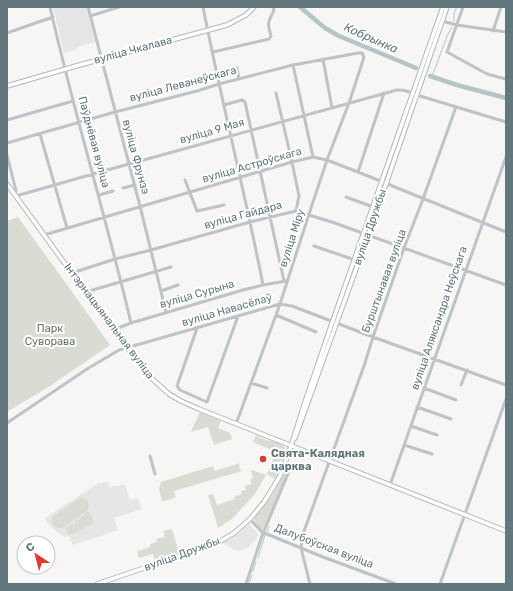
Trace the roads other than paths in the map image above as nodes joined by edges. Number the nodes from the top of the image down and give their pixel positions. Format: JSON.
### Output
{"nodes":[{"id":1,"x":50,"y":7,"type":"edge"},
{"id":2,"x":88,"y":7,"type":"edge"},
{"id":3,"x":119,"y":7,"type":"edge"},
{"id":4,"x":203,"y":7,"type":"edge"},
{"id":5,"x":254,"y":7,"type":"edge"},
{"id":6,"x":273,"y":7,"type":"edge"},
{"id":7,"x":443,"y":7,"type":"edge"},
{"id":8,"x":447,"y":7,"type":"edge"},
{"id":9,"x":463,"y":7,"type":"edge"},
{"id":10,"x":501,"y":7,"type":"edge"},
{"id":11,"x":90,"y":16,"type":"junction"},
{"id":12,"x":53,"y":18,"type":"junction"},
{"id":13,"x":440,"y":21,"type":"junction"},
{"id":14,"x":457,"y":25,"type":"junction"},
{"id":15,"x":208,"y":30,"type":"junction"},
{"id":16,"x":493,"y":31,"type":"junction"},
{"id":17,"x":506,"y":32,"type":"edge"},
{"id":18,"x":7,"y":33,"type":"edge"},
{"id":19,"x":213,"y":52,"type":"junction"},
{"id":20,"x":364,"y":57,"type":"joint"},
{"id":21,"x":102,"y":58,"type":"junction"},
{"id":22,"x":323,"y":59,"type":"junction"},
{"id":23,"x":293,"y":65,"type":"junction"},
{"id":24,"x":237,"y":68,"type":"dead end"},
{"id":25,"x":65,"y":69,"type":"junction"},
{"id":26,"x":506,"y":78,"type":"edge"},
{"id":27,"x":239,"y":79,"type":"junction"},
{"id":28,"x":219,"y":84,"type":"junction"},
{"id":29,"x":7,"y":86,"type":"edge"},
{"id":30,"x":276,"y":93,"type":"dead end"},
{"id":31,"x":384,"y":93,"type":"junction"},
{"id":32,"x":415,"y":94,"type":"junction"},
{"id":33,"x":73,"y":101,"type":"junction"},
{"id":34,"x":348,"y":103,"type":"junction"},
{"id":35,"x":224,"y":105,"type":"junction"},
{"id":36,"x":456,"y":107,"type":"junction"},
{"id":37,"x":332,"y":108,"type":"junction"},
{"id":38,"x":115,"y":112,"type":"junction"},
{"id":39,"x":304,"y":115,"type":"junction"},
{"id":40,"x":7,"y":120,"type":"edge"},
{"id":41,"x":283,"y":121,"type":"junction"},
{"id":42,"x":79,"y":122,"type":"junction"},
{"id":43,"x":506,"y":122,"type":"edge"},
{"id":44,"x":251,"y":130,"type":"junction"},
{"id":45,"x":40,"y":134,"type":"junction"},
{"id":46,"x":230,"y":136,"type":"junction"},
{"id":47,"x":7,"y":143,"type":"edge"},
{"id":48,"x":7,"y":155,"type":"edge"},
{"id":49,"x":313,"y":157,"type":"junction"},
{"id":50,"x":506,"y":157,"type":"edge"},
{"id":51,"x":327,"y":160,"type":"junction"},
{"id":52,"x":292,"y":162,"type":"junction"},
{"id":53,"x":129,"y":164,"type":"junction"},
{"id":54,"x":260,"y":172,"type":"junction"},
{"id":55,"x":358,"y":172,"type":"junction"},
{"id":56,"x":93,"y":174,"type":"junction"},
{"id":57,"x":240,"y":177,"type":"junction"},
{"id":58,"x":185,"y":180,"type":"dead end"},
{"id":59,"x":384,"y":182,"type":"junction"},
{"id":60,"x":7,"y":184,"type":"edge"},
{"id":61,"x":55,"y":185,"type":"junction"},
{"id":62,"x":135,"y":185,"type":"junction"},
{"id":63,"x":123,"y":188,"type":"dead end"},
{"id":64,"x":113,"y":191,"type":"dead end"},
{"id":65,"x":190,"y":192,"type":"junction"},
{"id":66,"x":15,"y":195,"type":"junction"},
{"id":67,"x":99,"y":195,"type":"junction"},
{"id":68,"x":346,"y":197,"type":"dead end"},
{"id":69,"x":423,"y":199,"type":"junction"},
{"id":70,"x":224,"y":204,"type":"dead end"},
{"id":71,"x":140,"y":206,"type":"junction"},
{"id":72,"x":374,"y":208,"type":"junction"},
{"id":73,"x":296,"y":211,"type":"junction"},
{"id":74,"x":309,"y":214,"type":"junction"},
{"id":75,"x":104,"y":216,"type":"junction"},
{"id":76,"x":270,"y":217,"type":"junction"},
{"id":77,"x":250,"y":222,"type":"junction"},
{"id":78,"x":483,"y":223,"type":"junction"},
{"id":79,"x":66,"y":228,"type":"junction"},
{"id":80,"x":506,"y":232,"type":"edge"},
{"id":81,"x":44,"y":234,"type":"junction"},
{"id":82,"x":363,"y":234,"type":"junction"},
{"id":83,"x":368,"y":236,"type":"junction"},
{"id":84,"x":314,"y":246,"type":"dead end"},
{"id":85,"x":404,"y":248,"type":"junction"},
{"id":86,"x":151,"y":250,"type":"junction"},
{"id":87,"x":352,"y":258,"type":"dead end"},
{"id":88,"x":115,"y":259,"type":"junction"},
{"id":89,"x":358,"y":261,"type":"junction"},
{"id":90,"x":171,"y":268,"type":"dead end"},
{"id":91,"x":465,"y":270,"type":"junction"},
{"id":92,"x":156,"y":272,"type":"junction"},
{"id":93,"x":73,"y":274,"type":"junction"},
{"id":94,"x":286,"y":281,"type":"junction"},
{"id":95,"x":121,"y":282,"type":"junction"},
{"id":96,"x":178,"y":285,"type":"dead end"},
{"id":97,"x":263,"y":285,"type":"junction"},
{"id":98,"x":506,"y":285,"type":"edge"},
{"id":99,"x":161,"y":291,"type":"junction"},
{"id":100,"x":86,"y":292,"type":"junction"},
{"id":101,"x":342,"y":295,"type":"junction"},
{"id":102,"x":280,"y":304,"type":"junction"},
{"id":103,"x":166,"y":312,"type":"junction"},
{"id":104,"x":276,"y":315,"type":"junction"},
{"id":105,"x":238,"y":316,"type":"junction"},
{"id":106,"x":332,"y":321,"type":"junction"},
{"id":107,"x":131,"y":323,"type":"junction"},
{"id":108,"x":337,"y":323,"type":"junction"},
{"id":109,"x":197,"y":328,"type":"junction"},
{"id":110,"x":113,"y":330,"type":"junction"},
{"id":111,"x":316,"y":332,"type":"dead end"},
{"id":112,"x":373,"y":337,"type":"junction"},
{"id":113,"x":127,"y":347,"type":"junction"},
{"id":114,"x":328,"y":347,"type":"junction"},
{"id":115,"x":434,"y":358,"type":"junction"},
{"id":116,"x":466,"y":370,"type":"junction"},
{"id":117,"x":251,"y":383,"type":"junction"},
{"id":118,"x":461,"y":385,"type":"dead end"},
{"id":119,"x":506,"y":385,"type":"edge"},
{"id":120,"x":267,"y":388,"type":"dead end"},
{"id":121,"x":424,"y":388,"type":"junction"},
{"id":122,"x":506,"y":399,"type":"edge"},
{"id":123,"x":456,"y":400,"type":"dead end"},
{"id":124,"x":417,"y":407,"type":"junction"},
{"id":125,"x":451,"y":419,"type":"dead end"},
{"id":126,"x":7,"y":423,"type":"edge"},
{"id":127,"x":236,"y":424,"type":"junction"},
{"id":128,"x":411,"y":426,"type":"junction"},
{"id":129,"x":437,"y":435,"type":"dead end"},
{"id":130,"x":404,"y":445,"type":"junction"},
{"id":131,"x":291,"y":446,"type":"junction"},
{"id":132,"x":432,"y":454,"type":"dead end"},
{"id":133,"x":150,"y":456,"type":"dead end"},
{"id":134,"x":329,"y":461,"type":"junction"},
{"id":135,"x":290,"y":469,"type":"dead end"},
{"id":136,"x":155,"y":474,"type":"dead end"},
{"id":137,"x":390,"y":485,"type":"junction"},
{"id":138,"x":464,"y":514,"type":"junction"},
{"id":139,"x":250,"y":519,"type":"junction"},
{"id":140,"x":506,"y":531,"type":"edge"},
{"id":141,"x":264,"y":533,"type":"junction"},
{"id":142,"x":301,"y":548,"type":"junction"},
{"id":143,"x":392,"y":583,"type":"edge"},
{"id":144,"x":97,"y":584,"type":"edge"},
{"id":145,"x":246,"y":584,"type":"edge"},
{"id":146,"x":310,"y":584,"type":"edge"},
{"id":147,"x":396,"y":584,"type":"edge"},
{"id":148,"x":440,"y":584,"type":"edge"}],
"edges":[{"from":1,"to":12,"type":"street","name":"Паўднёвая вуліца"},
{"from":2,"to":11,"type":"street","name":"вуліца Фрунзэ"},
{"from":3,"to":11,"type":"street"},
{"from":4,"to":15,"type":"street"},
{"from":5,"to":15,"type":"main road","name":"вуліца Чкалава"},
{"from":6,"to":19,"type":"street"},
{"from":7,"to":13,"type":"main road","name":"вуліца Дружбы"},
{"from":8,"to":13,"type":"main road","name":"вуліца Дружбы"},
{"from":9,"to":14,"type":"street"},
{"from":10,"to":16,"type":"street"},
{"from":11,"to":21,"type":"street","name":"вуліца Фрунзэ"},
{"from":12,"to":18,"type":"street"},
{"from":12,"to":25,"type":"street","name":"Паўднёвая вуліца"},
{"from":13,"to":14,"type":"street"},
{"from":13,"to":32,"type":"main road","name":"вуліца Дружбы"},
{"from":13,"to":32,"type":"main road","name":"вуліца Дружбы"},
{"from":14,"to":16,"type":"street"},
{"from":14,"to":26,"type":"street"},
{"from":15,"to":19,"type":"street"},
{"from":15,"to":21,"type":"main road","name":"вуліца Чкалава"},
{"from":16,"to":17,"type":"street"},
{"from":19,"to":28,"type":"street"},
{"from":20,"to":22,"type":"street","name":"вуліца Леванеўскага"},
{"from":20,"to":34,"type":"street","name":"вуліца Міру"},
{"from":21,"to":25,"type":"main road","name":"вуліца Чкалава"},
{"from":21,"to":38,"type":"street","name":"вуліца Фрунзэ"},
{"from":22,"to":23,"type":"street","name":"вуліца Леванеўскага"},
{"from":22,"to":37,"type":"street"},
{"from":23,"to":27,"type":"street","name":"вуліца Леванеўскага"},
{"from":23,"to":39,"type":"street"},
{"from":24,"to":27,"type":"street"},
{"from":25,"to":29,"type":"main road","name":"вуліца Чкалава"},
{"from":25,"to":33,"type":"street","name":"Паўднёвая вуліца"},
{"from":27,"to":28,"type":"street","name":"вуліца Леванеўскага"},
{"from":28,"to":35,"type":"street"},
{"from":28,"to":38,"type":"street","name":"вуліца Леванеўскага"},
{"from":30,"to":41,"type":"street"},
{"from":31,"to":32,"type":"street","name":"вуліца 9 Мая"},
{"from":31,"to":34,"type":"street","name":"вуліца 9 Мая"},
{"from":31,"to":55,"type":"street"},
{"from":32,"to":36,"type":"street","name":"вуліца 9 Мая"},
{"from":32,"to":59,"type":"main road","name":"вуліца Дружбы"},
{"from":32,"to":59,"type":"main road","name":"вуліца Дружбы"},
{"from":33,"to":40,"type":"street"},
{"from":33,"to":42,"type":"street","name":"Паўднёвая вуліца"},
{"from":34,"to":37,"type":"street","name":"вуліца 9 Мая"},
{"from":34,"to":51,"type":"street","name":"вуліца Міру"},
{"from":35,"to":44,"type":"street"},
{"from":35,"to":46,"type":"street"},
{"from":36,"to":43,"type":"street","name":"вуліца 9 Мая"},
{"from":36,"to":69,"type":"street","name":"Бурштынавая вуліца"},
{"from":37,"to":39,"type":"street","name":"вуліца 9 Мая"},
{"from":38,"to":42,"type":"street","name":"вуліца Леванеўскага"},
{"from":38,"to":53,"type":"street","name":"вуліца Фрунзэ"},
{"from":39,"to":41,"type":"street","name":"вуліца 9 Мая"},
{"from":39,"to":49,"type":"street"},
{"from":41,"to":44,"type":"street","name":"вуліца 9 Мая"},
{"from":41,"to":52,"type":"street"},
{"from":42,"to":45,"type":"street","name":"вуліца Леванеўскага"},
{"from":42,"to":56,"type":"street","name":"Паўднёвая вуліца"},
{"from":44,"to":46,"type":"street","name":"вуліца 9 Мая"},
{"from":44,"to":54,"type":"street"},
{"from":45,"to":47,"type":"street","name":"вуліца Леванеўскага"},
{"from":45,"to":61,"type":"street"},
{"from":46,"to":53,"type":"street","name":"вуліца 9 Мая"},
{"from":46,"to":57,"type":"street"},
{"from":48,"to":66,"type":"street"},
{"from":49,"to":51,"type":"street","name":"вуліца Астроўскага"},
{"from":49,"to":52,"type":"street","name":"вуліца Астроўскага"},
{"from":50,"to":78,"type":"street","name":"вуліца Аляксандра Неўскага"},
{"from":51,"to":55,"type":"street","name":"вуліца Астроўскага"},
{"from":51,"to":74,"type":"street","name":"вуліца Міру"},
{"from":52,"to":54,"type":"street","name":"вуліца Астроўскага"},
{"from":52,"to":73,"type":"street"},
{"from":53,"to":56,"type":"street","name":"вуліца 9 Мая"},
{"from":53,"to":62,"type":"street","name":"вуліца Фрунзэ"},
{"from":54,"to":57,"type":"street","name":"вуліца Астроўскага"},
{"from":54,"to":76,"type":"street"},
{"from":55,"to":59,"type":"street","name":"вуліца Астроўскага"},
{"from":56,"to":61,"type":"street","name":"вуліца 9 Мая"},
{"from":56,"to":67,"type":"street","name":"Паўднёвая вуліца"},
{"from":57,"to":65,"type":"street","name":"вуліца Астроўскага"},
{"from":57,"to":77,"type":"street"},
{"from":58,"to":65,"type":"street"},
{"from":59,"to":69,"type":"street","name":"вуліца Астроўскага"},
{"from":59,"to":72,"type":"main road","name":"вуліца Дружбы"},
{"from":60,"to":66,"type":"main road","name":"Інтэрнацыянальная вуліца"},
{"from":61,"to":66,"type":"street","name":"вуліца 9 Мая"},
{"from":61,"to":79,"type":"street"},
{"from":62,"to":63,"type":"street"},
{"from":62,"to":71,"type":"street","name":"вуліца Фрунзэ"},
{"from":64,"to":67,"type":"street"},
{"from":65,"to":70,"type":"street"},
{"from":65,"to":71,"type":"street","name":"вуліца Астроўскага"},
{"from":66,"to":81,"type":"main road","name":"Інтэрнацыянальная вуліца"},
{"from":67,"to":75,"type":"street","name":"Паўднёвая вуліца"},
{"from":68,"to":72,"type":"street"},
{"from":69,"to":78,"type":"street","name":"вуліца Астроўскага"},
{"from":69,"to":85,"type":"street","name":"Бурштынавая вуліца"},
{"from":71,"to":75,"type":"street","name":"вуліца Астроўскага"},
{"from":71,"to":86,"type":"street","name":"вуліца Фрунзэ"},
{"from":72,"to":82,"type":"main road","name":"вуліца Дружбы"},
{"from":72,"to":83,"type":"main road","name":"вуліца Дружбы"},
{"from":73,"to":74,"type":"street","name":"вуліца Гайдара"},
{"from":73,"to":76,"type":"street","name":"вуліца Гайдара"},
{"from":74,"to":82,"type":"street","name":"вуліца Гайдара"},
{"from":74,"to":94,"type":"street","name":"вуліца Міру"},
{"from":75,"to":79,"type":"street","name":"вуліца Астроўскага"},
{"from":75,"to":88,"type":"street","name":"Паўднёвая вуліца"},
{"from":76,"to":77,"type":"street","name":"вуліца Гайдара"},
{"from":76,"to":94,"type":"street"},
{"from":77,"to":86,"type":"street","name":"вуліца Гайдара"},
{"from":77,"to":97,"type":"street"},
{"from":78,"to":80,"type":"street","name":"вуліца Астроўскага"},
{"from":78,"to":91,"type":"street","name":"вуліца Аляксандра Неўскага"},
{"from":79,"to":81,"type":"street","name":"вуліца Астроўскага"},
{"from":81,"to":93,"type":"main road","name":"Інтэрнацыянальная вуліца"},
{"from":82,"to":83,"type":"street","name":"вуліца Гайдара"},
{"from":82,"to":89,"type":"main road"},
{"from":82,"to":101,"type":"main road","name":"вуліца Дружбы"},
{"from":83,"to":85,"type":"street","name":"вуліца Гайдара"},
{"from":83,"to":89,"type":"main road","name":"вуліца Дружбы"},
{"from":84,"to":87,"type":"street"},
{"from":85,"to":91,"type":"street","name":"вуліца Гайдара"},
{"from":85,"to":112,"type":"street","name":"Бурштынавая вуліца"},
{"from":86,"to":88,"type":"street","name":"вуліца Гайдара"},
{"from":86,"to":92,"type":"street","name":"вуліца Фрунзэ"},
{"from":88,"to":93,"type":"street","name":"вуліца Гайдара"},
{"from":88,"to":95,"type":"street","name":"Паўднёвая вуліца"},
{"from":89,"to":108,"type":"main road","name":"вуліца Дружбы"},
{"from":90,"to":92,"type":"street"},
{"from":91,"to":98,"type":"street","name":"вуліца Гайдара"},
{"from":91,"to":115,"type":"street","name":"вуліца Аляксандра Неўскага"},
{"from":92,"to":95,"type":"street"},
{"from":92,"to":99,"type":"street","name":"вуліца Фрунзэ"},
{"from":93,"to":100,"type":"main road","name":"Інтэрнацыянальная вуліца"},
{"from":94,"to":97,"type":"street","name":"вуліца Сурына"},
{"from":94,"to":102,"type":"street","name":"вуліца Міру"},
{"from":95,"to":100,"type":"street"},
{"from":95,"to":107,"type":"street","name":"Паўднёвая вуліца"},
{"from":96,"to":99,"type":"street"},
{"from":97,"to":103,"type":"street","name":"вуліца Сурына"},
{"from":99,"to":103,"type":"street","name":"вуліца Фрунзэ"},
{"from":100,"to":110,"type":"main road","name":"Інтэрнацыянальная вуліца"},
{"from":101,"to":106,"type":"main road","name":"вуліца Дружбы"},
{"from":101,"to":108,"type":"main road"},
{"from":102,"to":104,"type":"street","name":"вуліца Міру"},
{"from":102,"to":105,"type":"street","name":"вуліца Навасёлаў"},
{"from":102,"to":106,"type":"street","name":"вуліца Навасёлаў"},
{"from":103,"to":107,"type":"street","name":"вуліца Сурына"},
{"from":104,"to":111,"type":"street"},
{"from":104,"to":117,"type":"street","name":"вуліца Міру"},
{"from":105,"to":109,"type":"street","name":"вуліца Навасёлаў"},
{"from":105,"to":109,"type":"street"},
{"from":106,"to":108,"type":"street","name":"вуліца Навасёлаў"},
{"from":106,"to":114,"type":"main road"},
{"from":106,"to":131,"type":"main road","name":"вуліца Дружбы"},
{"from":107,"to":110,"type":"street","name":"вуліца Сурына"},
{"from":108,"to":112,"type":"street","name":"вуліца Навасёлаў"},
{"from":108,"to":114,"type":"main road","name":"вуліца Дружбы"},
{"from":109,"to":113,"type":"street","name":"вуліца Навасёлаў"},
{"from":110,"to":113,"type":"main road","name":"Інтэрнацыянальная вуліца"},
{"from":112,"to":115,"type":"street","name":"вуліца Навасёлаў"},
{"from":112,"to":134,"type":"street","name":"Бурштынавая вуліца"},
{"from":113,"to":126,"type":"street","name":"вуліца Навасёлаў"},
{"from":113,"to":127,"type":"main road","name":"Інтэрнацыянальная вуліца"},
{"from":114,"to":131,"type":"main road","name":"вуліца Дружбы"},
{"from":115,"to":116,"type":"street","name":"вуліца Навасёлаў"},
{"from":115,"to":121,"type":"street","name":"вуліца Аляксандра Неўскага"},
{"from":116,"to":118,"type":"street"},
{"from":116,"to":119,"type":"street","name":"вуліца Навасёлаў"},
{"from":117,"to":120,"type":"street"},
{"from":117,"to":127,"type":"street","name":"вуліца Міру"},
{"from":121,"to":123,"type":"street"},
{"from":121,"to":124,"type":"street","name":"вуліца Аляксандра Неўскага"},
{"from":122,"to":138,"type":"street"},
{"from":124,"to":125,"type":"street"},
{"from":124,"to":128,"type":"street","name":"вуліца Аляксандра Неўскага"},
{"from":127,"to":131,"type":"main road","name":"Інтэрнацыянальная вуліца"},
{"from":128,"to":129,"type":"street"},
{"from":128,"to":130,"type":"street","name":"вуліца Аляксандра Неўскага"},
{"from":130,"to":132,"type":"street"},
{"from":130,"to":137,"type":"street","name":"вуліца Аляксандра Неўскага"},
{"from":131,"to":134,"type":"main road","name":"Інтэрнацыянальная вуліца"},
{"from":131,"to":139,"type":"main road","name":"вуліца Дружбы"},
{"from":133,"to":136,"type":"street"},
{"from":134,"to":137,"type":"main road","name":"Інтэрнацыянальная вуліца"},
{"from":134,"to":142,"type":"street","name":"Бурштынавая вуліца"},
{"from":135,"to":141,"type":"street"},
{"from":137,"to":138,"type":"main road","name":"Інтэрнацыянальная вуліца"},
{"from":138,"to":140,"type":"main road","name":"Інтэрнацыянальная вуліца"},
{"from":138,"to":148,"type":"street"},
{"from":139,"to":141,"type":"street","name":"Далубоўская вуліца"},
{"from":139,"to":144,"type":"main road","name":"вуліца Дружбы"},
{"from":141,"to":142,"type":"street","name":"Далубоўская вуліца"},
{"from":141,"to":145,"type":"street"},
{"from":142,"to":143,"type":"street","name":"Далубоўская вуліца"},
{"from":142,"to":146,"type":"street"},
{"from":143,"to":147,"type":"street","name":"Далубоўская вуліца"}]}
